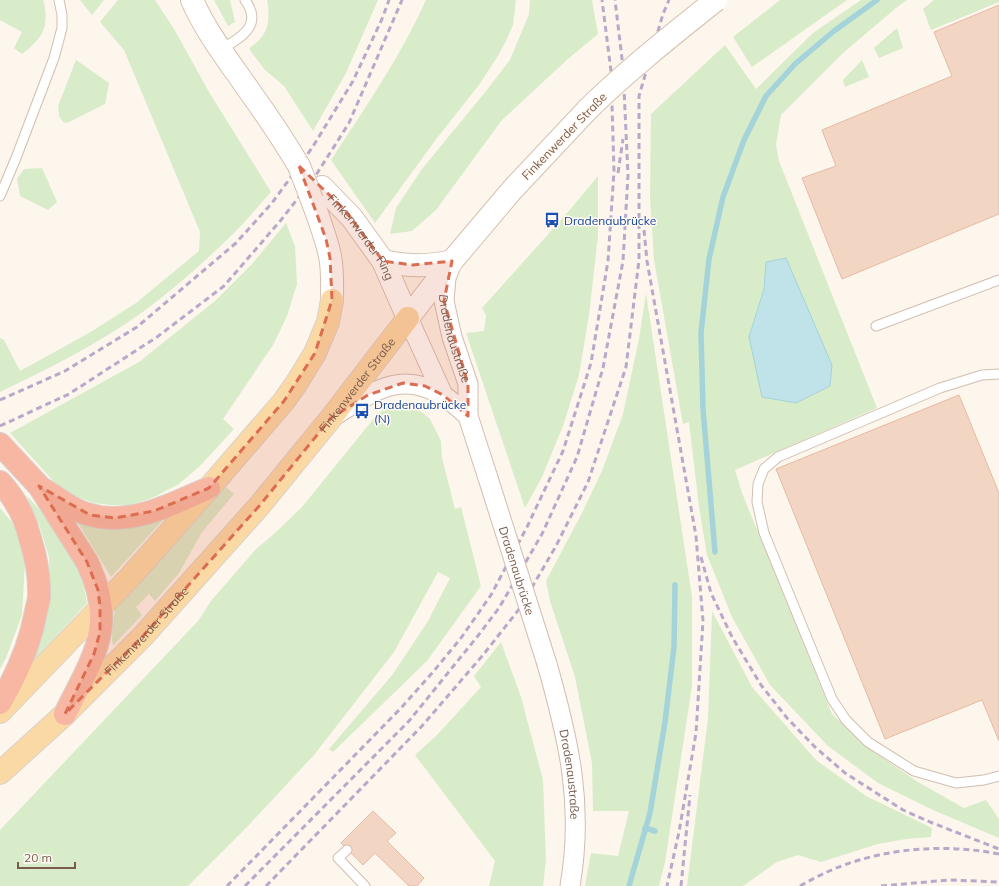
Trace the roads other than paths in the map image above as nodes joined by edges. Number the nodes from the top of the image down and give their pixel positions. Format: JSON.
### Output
{"nodes":[{"id":1,"x":59,"y":0,"type":"edge"},
{"id":2,"x":245,"y":0,"type":"edge"},
{"id":3,"x":716,"y":0,"type":"edge"},
{"id":4,"x":191,"y":4,"type":"edge"},
{"id":5,"x":220,"y":50,"type":"junction"},
{"id":6,"x":317,"y":194,"type":"junction"},
{"id":7,"x":0,"y":196,"type":"edge"},
{"id":8,"x":382,"y":261,"type":"junction"},
{"id":9,"x":452,"y":261,"type":"junction"},
{"id":10,"x":999,"y":280,"type":"edge"},
{"id":11,"x":408,"y":318,"type":"junction"},
{"id":12,"x":876,"y":326,"type":"dead end"},
{"id":13,"x":999,"y":374,"type":"edge"},
{"id":14,"x":443,"y":395,"type":"junction"},
{"id":15,"x":468,"y":416,"type":"junction"},
{"id":16,"x":330,"y":418,"type":"junction"},
{"id":17,"x":0,"y":444,"type":"edge"},
{"id":18,"x":488,"y":478,"type":"joint"},
{"id":19,"x":3,"y":485,"type":"edge"},
{"id":20,"x":39,"y":486,"type":"junction"},
{"id":21,"x":209,"y":488,"type":"junction"},
{"id":22,"x":100,"y":607,"type":"junction"},
{"id":23,"x":547,"y":664,"type":"joint"},
{"id":24,"x":0,"y":703,"type":"edge"},
{"id":25,"x":0,"y":712,"type":"edge"},
{"id":26,"x":65,"y":714,"type":"junction"},
{"id":27,"x":0,"y":773,"type":"edge"},
{"id":28,"x":999,"y":776,"type":"edge"},
{"id":29,"x":347,"y":850,"type":"dead end"},
{"id":30,"x":365,"y":886,"type":"edge"},
{"id":31,"x":570,"y":886,"type":"edge"}],
"edges":[{"from":1,"to":7,"type":"lane"},
{"from":2,"to":5,"type":"lane"},
{"from":3,"to":9,"type":"main road","name":"Finkenwerder Straße","bridge":true},
{"from":4,"to":5,"type":"main road"},
{"from":5,"to":6,"type":"main road","name":"Finkenwerder Ring"},
{"from":6,"to":8,"type":"main road","name":"Finkenwerder Ring"},
{"from":6,"to":21,"type":"main road"},
{"from":8,"to":9,"type":"main road"},
{"from":8,"to":11,"type":"main road","name":"Finkenwerder Ring"},
{"from":9,"to":11,"type":"main road","name":"Finkenwerder Straße"},
{"from":9,"to":15,"type":"street","name":"Dradenaustraße"},
{"from":10,"to":12,"type":"lane"},
{"from":11,"to":14,"type":"street"},
{"from":11,"to":16,"type":"main road","name":"Finkenwerder Straße"},
{"from":13,"to":28,"type":"lane"},
{"from":14,"to":15,"type":"street"},
{"from":14,"to":16,"type":"street"},
{"from":15,"to":18,"type":"street","name":"Dradenaustraße"},
{"from":16,"to":26,"type":"main road","name":"Finkenwerder Straße"},
{"from":17,"to":20,"type":"highway"},
{"from":18,"to":23,"type":"street","name":"Dradenaubrücke","bridge":true},
{"from":19,"to":24,"type":"highway"},
{"from":20,"to":21,"type":"highway"},
{"from":20,"to":22,"type":"highway"},
{"from":21,"to":22,"type":"main road"},
{"from":22,"to":25,"type":"main road"},
{"from":22,"to":26,"type":"highway"},
{"from":23,"to":31,"type":"street","name":"Dradenaustraße"},
{"from":26,"to":27,"type":"main road","name":"Finkenwerder Straße"},
{"from":29,"to":30,"type":"lane"}]}
